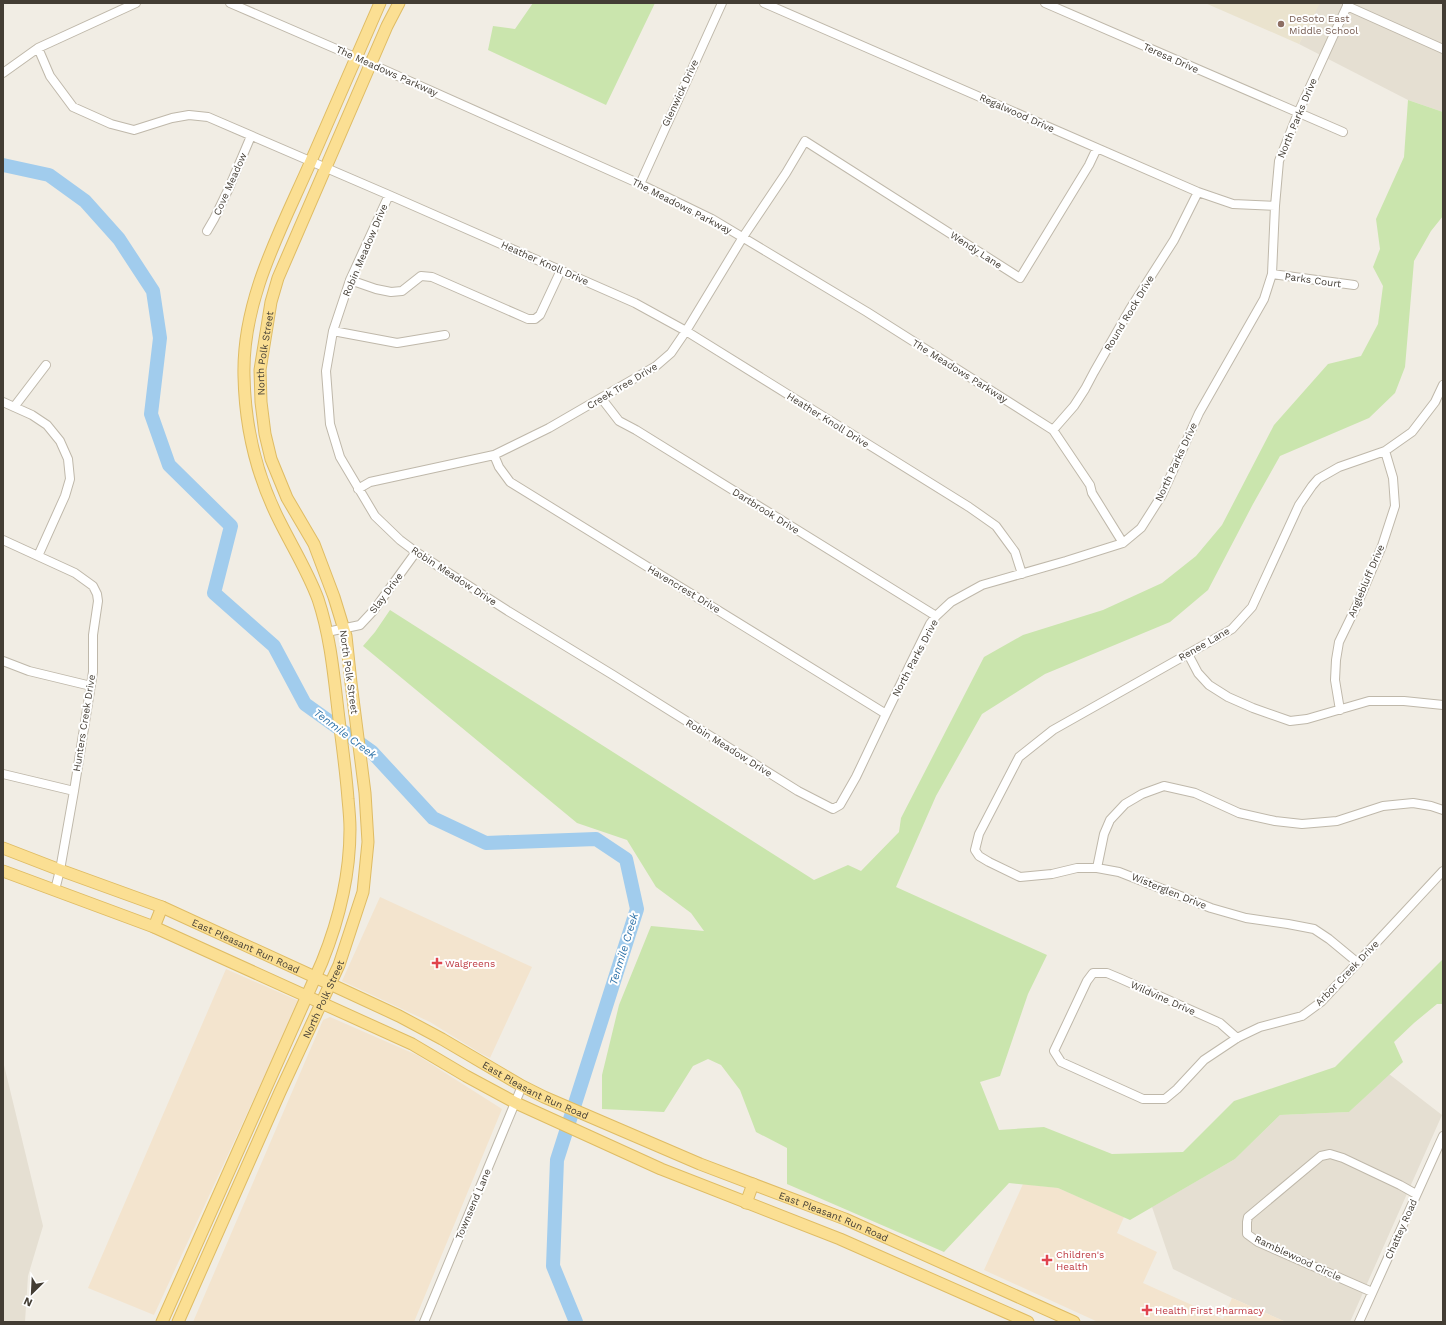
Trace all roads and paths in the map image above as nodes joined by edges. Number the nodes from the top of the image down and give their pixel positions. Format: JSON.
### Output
{"nodes":[{"id":1,"x":136,"y":3,"type":"edge"},
{"id":2,"x":230,"y":3,"type":"edge"},
{"id":3,"x":380,"y":3,"type":"edge"},
{"id":4,"x":399,"y":3,"type":"edge"},
{"id":5,"x":722,"y":3,"type":"edge"},
{"id":6,"x":764,"y":3,"type":"edge"},
{"id":7,"x":1045,"y":3,"type":"edge"},
{"id":8,"x":1347,"y":5,"type":"edge"},
{"id":9,"x":38,"y":48,"type":"junction"},
{"id":10,"x":1443,"y":49,"type":"edge"},
{"id":11,"x":356,"y":57,"type":"junction"},
{"id":12,"x":371,"y":64,"type":"junction"},
{"id":13,"x":3,"y":73,"type":"edge"},
{"id":14,"x":1298,"y":113,"type":"junction"},
{"id":15,"x":1343,"y":132,"type":"dead end"},
{"id":16,"x":251,"y":136,"type":"junction"},
{"id":17,"x":804,"y":141,"type":"joint"},
{"id":18,"x":1097,"y":148,"type":"junction"},
{"id":19,"x":311,"y":162,"type":"junction"},
{"id":20,"x":326,"y":168,"type":"junction"},
{"id":21,"x":640,"y":184,"type":"junction"},
{"id":22,"x":1198,"y":192,"type":"junction"},
{"id":23,"x":389,"y":195,"type":"junction"},
{"id":24,"x":1275,"y":206,"type":"junction"},
{"id":25,"x":207,"y":231,"type":"dead end"},
{"id":26,"x":744,"y":237,"type":"junction"},
{"id":27,"x":561,"y":270,"type":"junction"},
{"id":28,"x":1272,"y":274,"type":"junction"},
{"id":29,"x":350,"y":280,"type":"junction"},
{"id":30,"x":1354,"y":285,"type":"dead end"},
{"id":31,"x":333,"y":331,"type":"junction"},
{"id":32,"x":686,"y":331,"type":"junction"},
{"id":33,"x":445,"y":335,"type":"dead end"},
{"id":34,"x":46,"y":364,"type":"dead end"},
{"id":35,"x":1443,"y":385,"type":"edge"},
{"id":36,"x":602,"y":399,"type":"junction"},
{"id":37,"x":3,"y":402,"type":"edge"},
{"id":38,"x":1439,"y":404,"type":"edge"},
{"id":39,"x":14,"y":407,"type":"junction"},
{"id":40,"x":1053,"y":430,"type":"junction"},
{"id":41,"x":1385,"y":451,"type":"junction"},
{"id":42,"x":494,"y":455,"type":"junction"},
{"id":43,"x":358,"y":489,"type":"junction"},
{"id":44,"x":3,"y":540,"type":"edge"},
{"id":45,"x":1123,"y":543,"type":"junction"},
{"id":46,"x":416,"y":552,"type":"junction"},
{"id":47,"x":38,"y":556,"type":"junction"},
{"id":48,"x":1022,"y":574,"type":"junction"},
{"id":49,"x":936,"y":616,"type":"junction"},
{"id":50,"x":344,"y":628,"type":"junction"},
{"id":51,"x":327,"y":632,"type":"junction"},
{"id":52,"x":1188,"y":654,"type":"junction"},
{"id":53,"x":3,"y":661,"type":"edge"},
{"id":54,"x":91,"y":686,"type":"junction"},
{"id":55,"x":1443,"y":705,"type":"edge"},
{"id":56,"x":1340,"y":710,"type":"junction"},
{"id":57,"x":886,"y":714,"type":"junction"},
{"id":58,"x":3,"y":774,"type":"edge"},
{"id":59,"x":74,"y":791,"type":"junction"},
{"id":60,"x":833,"y":809,"type":"joint"},
{"id":61,"x":1443,"y":810,"type":"edge"},
{"id":62,"x":3,"y":848,"type":"edge"},
{"id":63,"x":975,"y":850,"type":"joint"},
{"id":64,"x":1097,"y":868,"type":"junction"},
{"id":65,"x":60,"y":870,"type":"junction"},
{"id":66,"x":3,"y":871,"type":"edge"},
{"id":67,"x":1443,"y":871,"type":"edge"},
{"id":68,"x":55,"y":890,"type":"junction"},
{"id":69,"x":162,"y":907,"type":"junction"},
{"id":70,"x":154,"y":927,"type":"junction"},
{"id":71,"x":1358,"y":963,"type":"junction"},
{"id":72,"x":315,"y":977,"type":"junction"},
{"id":73,"x":1087,"y":981,"type":"joint"},
{"id":74,"x":330,"y":984,"type":"junction"},
{"id":75,"x":306,"y":997,"type":"junction"},
{"id":76,"x":321,"y":1004,"type":"junction"},
{"id":77,"x":418,"y":1027,"type":"junction"},
{"id":78,"x":1237,"y":1038,"type":"junction"},
{"id":79,"x":412,"y":1044,"type":"junction"},
{"id":80,"x":522,"y":1086,"type":"junction"},
{"id":81,"x":266,"y":1087,"type":"junction"},
{"id":82,"x":280,"y":1092,"type":"junction"},
{"id":83,"x":516,"y":1102,"type":"junction"},
{"id":84,"x":1443,"y":1136,"type":"edge"},
{"id":85,"x":753,"y":1184,"type":"junction"},
{"id":86,"x":1416,"y":1194,"type":"junction"},
{"id":87,"x":746,"y":1203,"type":"junction"},
{"id":88,"x":198,"y":1240,"type":"junction"},
{"id":89,"x":212,"y":1245,"type":"junction"},
{"id":90,"x":950,"y":1267,"type":"junction"},
{"id":91,"x":943,"y":1284,"type":"junction"},
{"id":92,"x":1372,"y":1292,"type":"junction"},
{"id":93,"x":167,"y":1311,"type":"junction"},
{"id":94,"x":179,"y":1319,"type":"edge"},
{"id":95,"x":162,"y":1322,"type":"edge"},
{"id":96,"x":424,"y":1322,"type":"edge"},
{"id":97,"x":1028,"y":1322,"type":"edge"},
{"id":98,"x":1074,"y":1322,"type":"edge"},
{"id":99,"x":1359,"y":1322,"type":"edge"}],
"edges":[{"from":1,"to":9,"type":"street"},
{"from":2,"to":11,"type":"street","name":"The Meadows Parkway"},
{"from":3,"to":11,"type":"main road","name":"North Polk Street"},
{"from":4,"to":12,"type":"main road","name":"North Polk Street"},
{"from":5,"to":21,"type":"street","name":"Glenwick Drive"},
{"from":6,"to":18,"type":"street","name":"Regalwood Drive"},
{"from":7,"to":14,"type":"street","name":"Teresa Drive"},
{"from":8,"to":10,"type":"street"},
{"from":8,"to":14,"type":"street","name":"North Parks Drive"},
{"from":9,"to":13,"type":"street"},
{"from":9,"to":16,"type":"street","name":"Heather Knoll Drive"},
{"from":11,"to":12,"type":"street","name":"The Meadows Parkway"},
{"from":11,"to":19,"type":"main road","name":"North Polk Street"},
{"from":12,"to":20,"type":"main road","name":"North Polk Street"},
{"from":12,"to":21,"type":"street","name":"The Meadows Parkway"},
{"from":14,"to":15,"type":"street","name":"Teresa Drive"},
{"from":14,"to":24,"type":"street","name":"North Parks Drive"},
{"from":16,"to":19,"type":"street","name":"Heather Knoll Drive"},
{"from":16,"to":25,"type":"street","name":"Cove Meadow"},
{"from":17,"to":18,"type":"street","name":"Wendy Lane"},
{"from":17,"to":26,"type":"street","name":"Creek Tree Drive"},
{"from":18,"to":22,"type":"street","name":"Regalwood Drive"},
{"from":19,"to":20,"type":"street","name":"Heather Knoll Drive"},
{"from":19,"to":51,"type":"main road","name":"North Polk Street"},
{"from":20,"to":23,"type":"street","name":"Heather Knoll Drive"},
{"from":20,"to":50,"type":"main road","name":"North Polk Street"},
{"from":21,"to":26,"type":"street","name":"The Meadows Parkway"},
{"from":22,"to":24,"type":"street","name":"Regalwood Drive"},
{"from":22,"to":40,"type":"street","name":"Round Rock Drive"},
{"from":23,"to":27,"type":"street","name":"Heather Knoll Drive"},
{"from":23,"to":29,"type":"street","name":"Robin Meadow Drive"},
{"from":24,"to":28,"type":"street","name":"North Parks Drive"},
{"from":26,"to":32,"type":"street","name":"Creek Tree Drive"},
{"from":26,"to":40,"type":"street","name":"The Meadows Parkway"},
{"from":27,"to":29,"type":"street"},
{"from":27,"to":32,"type":"street","name":"Heather Knoll Drive"},
{"from":28,"to":30,"type":"street","name":"Parks Court"},
{"from":28,"to":45,"type":"street","name":"North Parks Drive"},
{"from":29,"to":31,"type":"street","name":"Robin Meadow Drive"},
{"from":31,"to":33,"type":"street"},
{"from":31,"to":43,"type":"street","name":"Robin Meadow Drive"},
{"from":32,"to":36,"type":"street","name":"Creek Tree Drive"},
{"from":32,"to":48,"type":"street","name":"Heather Knoll Drive"},
{"from":34,"to":39,"type":"street"},
{"from":35,"to":38,"type":"street","name":"Renee Lane"},
{"from":36,"to":42,"type":"street","name":"Creek Tree Drive"},
{"from":36,"to":49,"type":"street","name":"Dartbrook Drive"},
{"from":37,"to":39,"type":"street"},
{"from":38,"to":41,"type":"street","name":"Renee Lane"},
{"from":39,"to":47,"type":"street"},
{"from":40,"to":45,"type":"street","name":"The Meadows Parkway"},
{"from":41,"to":52,"type":"street","name":"Renee Lane"},
{"from":41,"to":56,"type":"street","name":"Anglebluff Drive"},
{"from":42,"to":43,"type":"street","name":"Creek Tree Drive"},
{"from":42,"to":57,"type":"street","name":"Havencrest Drive"},
{"from":43,"to":46,"type":"street","name":"Robin Meadow Drive"},
{"from":44,"to":47,"type":"street","name":"Hunters Creek Drive"},
{"from":45,"to":48,"type":"street","name":"North Parks Drive"},
{"from":46,"to":50,"type":"street","name":"Slay Drive"},
{"from":46,"to":60,"type":"street","name":"Robin Meadow Drive"},
{"from":47,"to":54,"type":"street","name":"Hunters Creek Drive"},
{"from":48,"to":49,"type":"street","name":"North Parks Drive"},
{"from":49,"to":57,"type":"street","name":"North Parks Drive"},
{"from":50,"to":51,"type":"street","name":"Slay Drive"},
{"from":50,"to":74,"type":"main road","name":"North Polk Street"},
{"from":51,"to":72,"type":"main road","name":"North Polk Street"},
{"from":52,"to":56,"type":"street"},
{"from":52,"to":63,"type":"street","name":"Renee Lane"},
{"from":53,"to":54,"type":"street"},
{"from":54,"to":59,"type":"street","name":"Hunters Creek Drive"},
{"from":55,"to":56,"type":"street"},
{"from":57,"to":60,"type":"street","name":"North Parks Drive"},
{"from":58,"to":59,"type":"street"},
{"from":59,"to":65,"type":"street","name":"Hunters Creek Drive"},
{"from":61,"to":64,"type":"street"},
{"from":62,"to":65,"type":"main road","name":"East Pleasant Run Road"},
{"from":63,"to":64,"type":"street","name":"Wisterglen Drive"},
{"from":64,"to":71,"type":"street","name":"Wisterglen Drive"},
{"from":65,"to":68,"type":"street","name":"Hunters Creek Drive"},
{"from":65,"to":69,"type":"main road","name":"East Pleasant Run Road"},
{"from":66,"to":68,"type":"main road","name":"East Pleasant Run Road"},
{"from":67,"to":71,"type":"street","name":"Arbor Creek Drive"},
{"from":68,"to":70,"type":"main road","name":"East Pleasant Run Road"},
{"from":69,"to":70,"type":"main road"},
{"from":69,"to":72,"type":"main road","name":"East Pleasant Run Road"},
{"from":70,"to":75,"type":"main road","name":"East Pleasant Run Road"},
{"from":71,"to":78,"type":"street","name":"Arbor Creek Drive"},
{"from":72,"to":74,"type":"main road","name":"East Pleasant Run Road"},
{"from":72,"to":75,"type":"main road","name":"North Polk Street"},
{"from":73,"to":78,"type":"street","name":"Wildvine Drive"},
{"from":73,"to":78,"type":"street","name":"Arbor Creek Drive"},
{"from":74,"to":76,"type":"main road","name":"North Polk Street"},
{"from":74,"to":77,"type":"main road","name":"East Pleasant Run Road"},
{"from":75,"to":76,"type":"main road","name":"East Pleasant Run Road"},
{"from":75,"to":81,"type":"main road","name":"North Polk Street"},
{"from":76,"to":79,"type":"main road","name":"East Pleasant Run Road"},
{"from":76,"to":82,"type":"main road","name":"North Polk Street"},
{"from":77,"to":79,"type":"main road"},
{"from":77,"to":80,"type":"main road","name":"East Pleasant Run Road"},
{"from":79,"to":83,"type":"main road","name":"East Pleasant Run Road"},
{"from":80,"to":83,"type":"street","name":"Townsend Lane"},
{"from":80,"to":85,"type":"main road","name":"East Pleasant Run Road"},
{"from":81,"to":82,"type":"main road"},
{"from":81,"to":88,"type":"main road","name":"North Polk Street"},
{"from":82,"to":89,"type":"main road","name":"North Polk Street"},
{"from":83,"to":87,"type":"main road","name":"East Pleasant Run Road"},
{"from":83,"to":96,"type":"street","name":"Townsend Lane"},
{"from":84,"to":86,"type":"street","name":"Chattey Road"},
{"from":85,"to":87,"type":"main road"},
{"from":85,"to":90,"type":"main road","name":"East Pleasant Run Road"},
{"from":86,"to":92,"type":"street","name":"Chattey Road"},
{"from":86,"to":92,"type":"street","name":"Ramblewood Circle"},
{"from":87,"to":91,"type":"main road","name":"East Pleasant Run Road"},
{"from":88,"to":89,"type":"main road"},
{"from":88,"to":93,"type":"main road","name":"North Polk Street"},
{"from":89,"to":94,"type":"main road","name":"North Polk Street"},
{"from":90,"to":91,"type":"main road"},
{"from":90,"to":98,"type":"main road","name":"East Pleasant Run Road"},
{"from":91,"to":97,"type":"main road","name":"East Pleasant Run Road"},
{"from":92,"to":99,"type":"street","name":"Chattey Road"},
{"from":93,"to":94,"type":"main road"},
{"from":93,"to":95,"type":"main road","name":"North Polk Street"}]}
